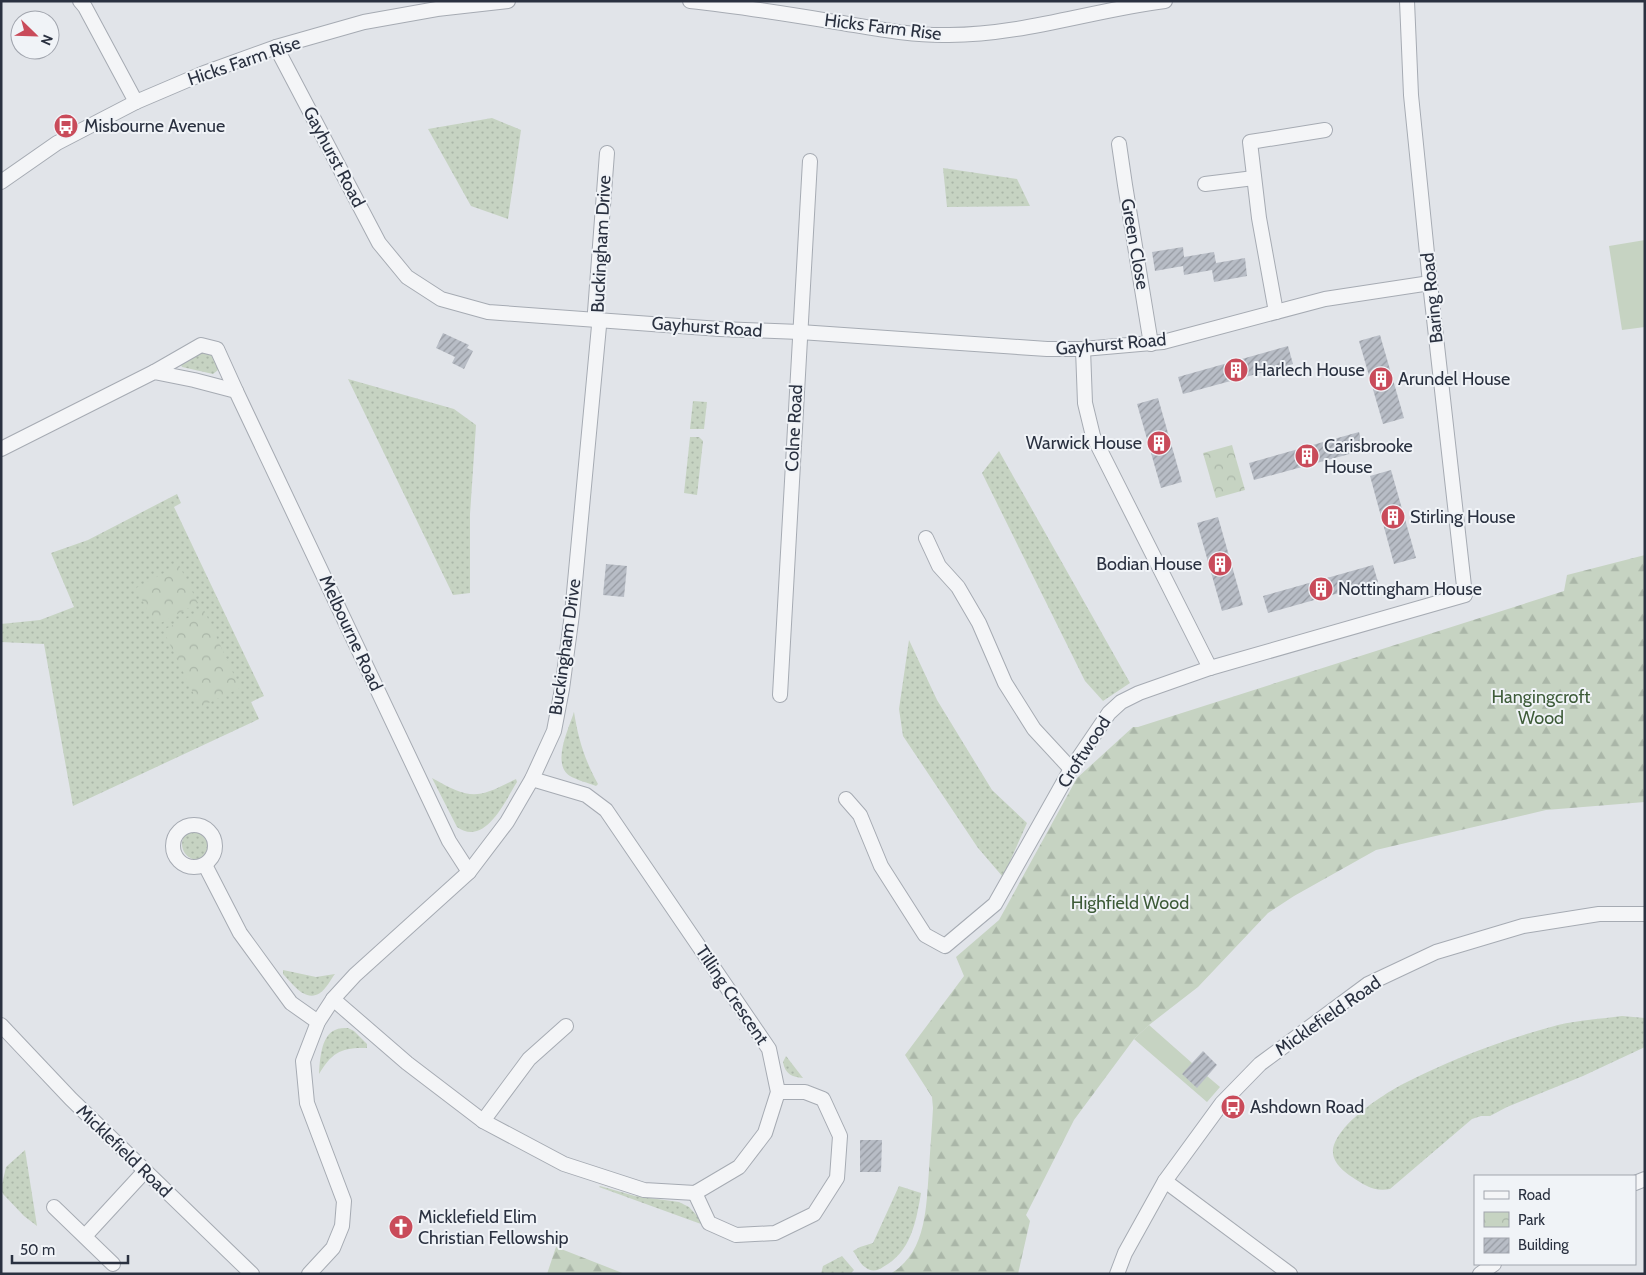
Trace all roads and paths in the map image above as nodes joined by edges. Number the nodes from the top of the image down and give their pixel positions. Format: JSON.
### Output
{"nodes":[{"id":1,"x":80,"y":1,"type":"edge"},
{"id":2,"x":508,"y":1,"type":"edge"},
{"id":3,"x":690,"y":1,"type":"edge"},
{"id":4,"x":1165,"y":1,"type":"edge"},
{"id":5,"x":1408,"y":1,"type":"edge"},
{"id":6,"x":276,"y":47,"type":"junction"},
{"id":7,"x":136,"y":102,"type":"junction"},
{"id":8,"x":1325,"y":130,"type":"dead end"},
{"id":9,"x":1120,"y":144,"type":"dead end"},
{"id":10,"x":607,"y":153,"type":"dead end"},
{"id":11,"x":810,"y":161,"type":"dead end"},
{"id":12,"x":1254,"y":178,"type":"junction"},
{"id":13,"x":1,"y":182,"type":"edge"},
{"id":14,"x":1205,"y":184,"type":"dead end"},
{"id":15,"x":1430,"y":283,"type":"junction"},
{"id":16,"x":1276,"y":312,"type":"junction"},
{"id":17,"x":596,"y":319,"type":"junction"},
{"id":18,"x":800,"y":332,"type":"junction"},
{"id":19,"x":1151,"y":344,"type":"junction"},
{"id":20,"x":1083,"y":349,"type":"junction"},
{"id":21,"x":154,"y":372,"type":"junction"},
{"id":22,"x":236,"y":391,"type":"junction"},
{"id":23,"x":1,"y":449,"type":"edge"},
{"id":24,"x":926,"y":538,"type":"dead end"},
{"id":25,"x":1465,"y":594,"type":"joint"},
{"id":26,"x":1210,"y":668,"type":"junction"},
{"id":27,"x":780,"y":695,"type":"dead end"},
{"id":28,"x":1071,"y":769,"type":"junction"},
{"id":29,"x":532,"y":779,"type":"junction"},
{"id":30,"x":846,"y":799,"type":"dead end"},
{"id":31,"x":205,"y":865,"type":"dead end"},
{"id":32,"x":469,"y":872,"type":"junction"},
{"id":33,"x":1645,"y":914,"type":"edge"},
{"id":34,"x":333,"y":999,"type":"junction"},
{"id":35,"x":318,"y":1022,"type":"junction"},
{"id":36,"x":1,"y":1025,"type":"edge"},
{"id":37,"x":566,"y":1026,"type":"dead end"},
{"id":38,"x":778,"y":1092,"type":"junction"},
{"id":39,"x":483,"y":1121,"type":"junction"},
{"id":40,"x":144,"y":1172,"type":"junction"},
{"id":41,"x":1164,"y":1181,"type":"junction"},
{"id":42,"x":695,"y":1192,"type":"junction"},
{"id":43,"x":54,"y":1207,"type":"dead end"},
{"id":44,"x":85,"y":1236,"type":"junction"},
{"id":45,"x":113,"y":1264,"type":"dead end"},
{"id":46,"x":1493,"y":1265,"type":"edge"},
{"id":47,"x":252,"y":1274,"type":"edge"},
{"id":48,"x":310,"y":1274,"type":"edge"},
{"id":49,"x":1117,"y":1274,"type":"edge"},
{"id":50,"x":1290,"y":1274,"type":"edge"},
{"id":51,"x":1480,"y":1274,"type":"edge"}],
"edges":[{"from":1,"to":7,"type":"street"},
{"from":2,"to":6,"type":"street","name":"Hicks Farm Rise"},
{"from":3,"to":4,"type":"street","name":"Hicks Farm Rise"},
{"from":5,"to":15,"type":"street","name":"Baring Road"},
{"from":6,"to":7,"type":"street","name":"Hicks Farm Rise"},
{"from":6,"to":17,"type":"street","name":"Gayhurst Road"},
{"from":7,"to":13,"type":"street","name":"Hicks Farm Rise"},
{"from":8,"to":12,"type":"street"},
{"from":9,"to":19,"type":"street","name":"Green Close"},
{"from":10,"to":17,"type":"street","name":"Buckingham Drive"},
{"from":11,"to":18,"type":"street","name":"Colne Road"},
{"from":12,"to":14,"type":"street"},
{"from":12,"to":16,"type":"street"},
{"from":15,"to":16,"type":"street","name":"Gayhurst Road"},
{"from":15,"to":25,"type":"street","name":"Baring Road"},
{"from":16,"to":19,"type":"street","name":"Gayhurst Road"},
{"from":17,"to":18,"type":"street","name":"Gayhurst Road"},
{"from":17,"to":29,"type":"street","name":"Buckingham Drive"},
{"from":18,"to":20,"type":"street","name":"Gayhurst Road"},
{"from":18,"to":27,"type":"street","name":"Colne Road"},
{"from":19,"to":20,"type":"street","name":"Gayhurst Road"},
{"from":20,"to":26,"type":"street"},
{"from":21,"to":22,"type":"street"},
{"from":21,"to":22,"type":"street","name":"Melbourne Road"},
{"from":21,"to":23,"type":"street","name":"Melbourne Road"},
{"from":22,"to":32,"type":"street","name":"Melbourne Road"},
{"from":24,"to":28,"type":"street"},
{"from":25,"to":26,"type":"street","name":"Croftwood"},
{"from":26,"to":28,"type":"street","name":"Croftwood"},
{"from":28,"to":30,"type":"street","name":"Croftwood"},
{"from":29,"to":32,"type":"street","name":"Buckingham Drive"},
{"from":29,"to":38,"type":"street","name":"Tilling Crescent"},
{"from":31,"to":35,"type":"street"},
{"from":32,"to":34,"type":"street","name":"Buckingham Drive"},
{"from":33,"to":41,"type":"street","name":"Micklefield Road"},
{"from":34,"to":35,"type":"street","name":"Buckingham Drive"},
{"from":34,"to":39,"type":"street"},
{"from":35,"to":48,"type":"street","name":"Buckingham Drive"},
{"from":36,"to":40,"type":"street","name":"Micklefield Road"},
{"from":37,"to":39,"type":"street"},
{"from":38,"to":42,"type":"street","name":"Tilling Crescent"},
{"from":38,"to":42,"type":"street"},
{"from":39,"to":42,"type":"street"},
{"from":40,"to":44,"type":"street"},
{"from":40,"to":47,"type":"street","name":"Micklefield Road"},
{"from":41,"to":49,"type":"street","name":"Micklefield Road"},
{"from":41,"to":50,"type":"street"},
{"from":43,"to":44,"type":"street"},
{"from":44,"to":45,"type":"street"},
{"from":46,"to":51,"type":"street"}]}
